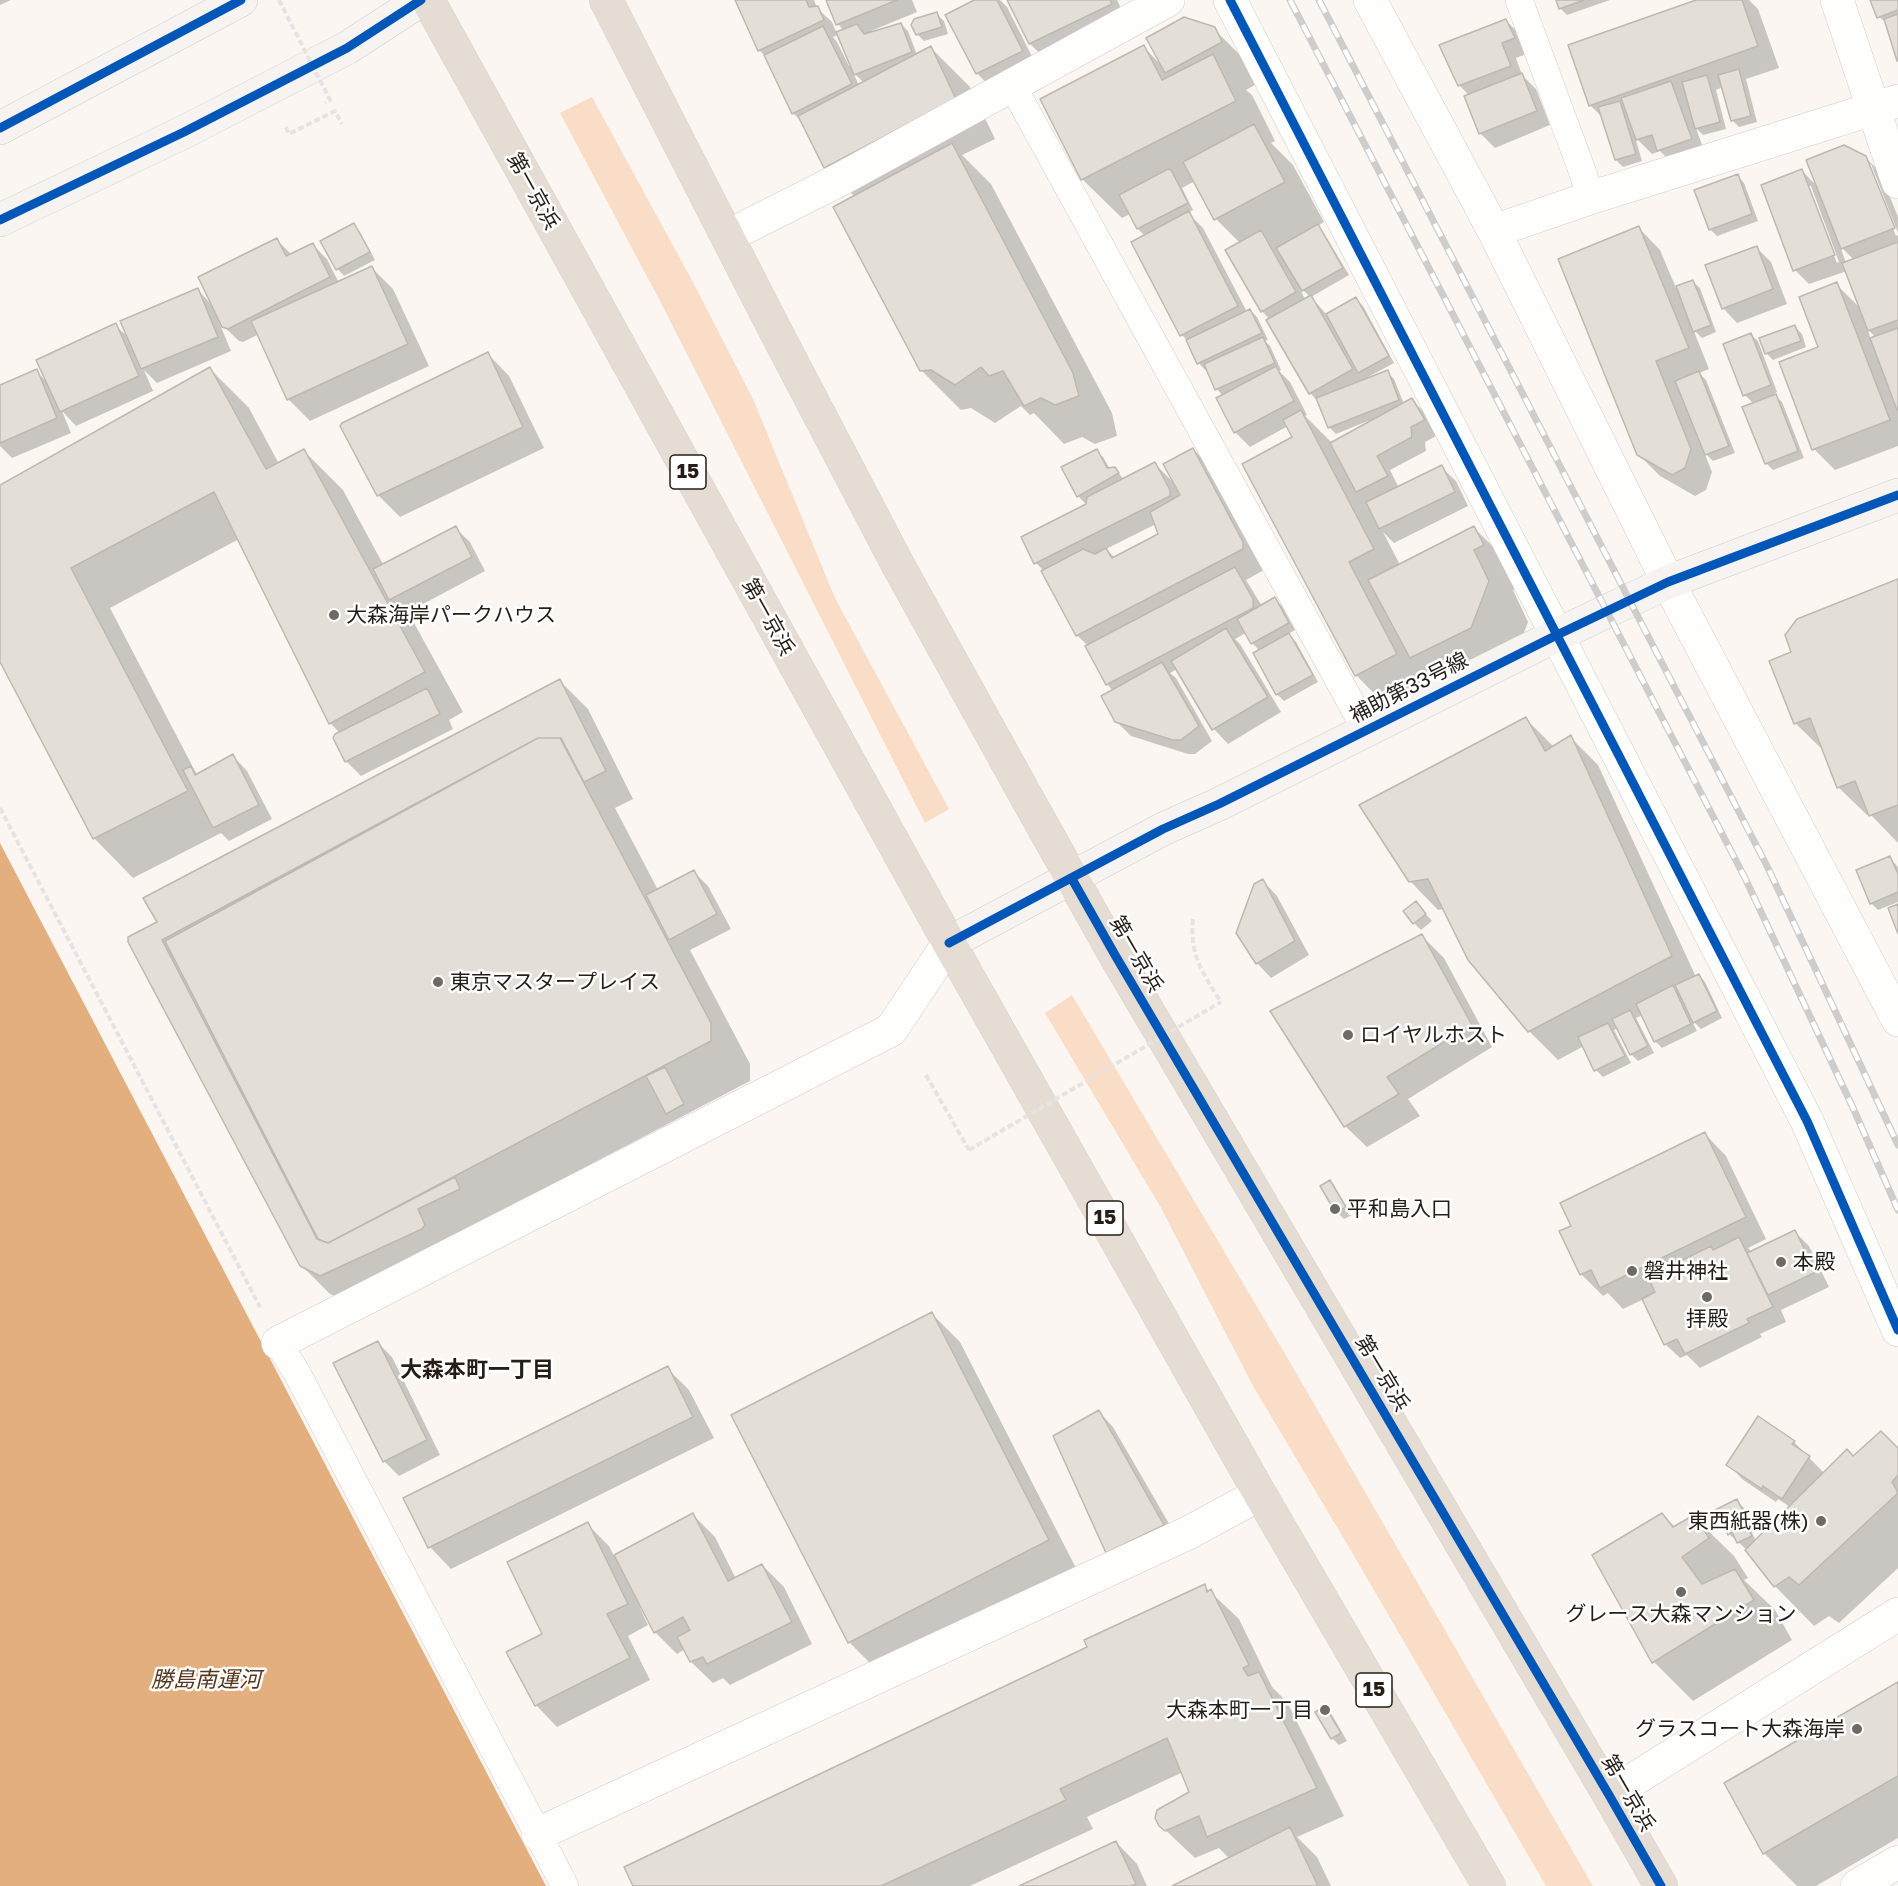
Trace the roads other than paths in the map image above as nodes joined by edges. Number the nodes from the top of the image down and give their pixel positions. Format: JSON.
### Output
{"nodes":[{"id":1,"x":241,"y":0,"type":"edge"},
{"id":2,"x":421,"y":0,"type":"edge"},
{"id":3,"x":428,"y":0,"type":"edge"},
{"id":4,"x":606,"y":0,"type":"edge"},
{"id":5,"x":1168,"y":0,"type":"edge"},
{"id":6,"x":1230,"y":0,"type":"edge"},
{"id":7,"x":1370,"y":0,"type":"edge"},
{"id":8,"x":1519,"y":0,"type":"edge"},
{"id":9,"x":1837,"y":0,"type":"edge"},
{"id":10,"x":1012,"y":85,"type":"junction"},
{"id":11,"x":1885,"y":105,"type":"edge"},
{"id":12,"x":0,"y":128,"type":"edge"},
{"id":13,"x":1898,"y":182,"type":"edge"},
{"id":14,"x":1590,"y":198,"type":"junction"},
{"id":15,"x":0,"y":220,"type":"edge"},
{"id":16,"x":1494,"y":231,"type":"junction"},
{"id":17,"x":728,"y":236,"type":"junction"},
{"id":18,"x":1898,"y":495,"type":"edge"},
{"id":19,"x":1668,"y":582,"type":"junction"},
{"id":20,"x":1557,"y":635,"type":"junction"},
{"id":21,"x":1366,"y":729,"type":"junction"},
{"id":22,"x":1072,"y":879,"type":"junction"},
{"id":23,"x":949,"y":943,"type":"junction"},
{"id":24,"x":1898,"y":1020,"type":"edge"},
{"id":25,"x":1898,"y":1330,"type":"edge"},
{"id":26,"x":278,"y":1343,"type":"joint"},
{"id":27,"x":1260,"y":1494,"type":"junction"},
{"id":28,"x":1898,"y":1614,"type":"edge"},
{"id":29,"x":1610,"y":1795,"type":"junction"},
{"id":30,"x":538,"y":1834,"type":"junction"},
{"id":31,"x":1898,"y":1862,"type":"edge"},
{"id":32,"x":565,"y":1886,"type":"edge"},
{"id":33,"x":1489,"y":1886,"type":"edge"},
{"id":34,"x":1661,"y":1886,"type":"edge"},
{"id":35,"x":1857,"y":1886,"type":"edge"}],
"edges":[{"from":1,"to":12,"type":"street"},
{"from":2,"to":15,"type":"street"},
{"from":3,"to":23,"type":"highway","name":"第一京浜","number":"15"},
{"from":4,"to":17,"type":"highway","name":"第一京浜"},
{"from":5,"to":10,"type":"street"},
{"from":6,"to":20,"type":"street"},
{"from":7,"to":16,"type":"street"},
{"from":8,"to":14,"type":"lane"},
{"from":9,"to":11,"type":"street"},
{"from":10,"to":17,"type":"street"},
{"from":10,"to":21,"type":"lane"},
{"from":11,"to":13,"type":"street"},
{"from":11,"to":14,"type":"street"},
{"from":14,"to":16,"type":"street"},
{"from":16,"to":19,"type":"street"},
{"from":17,"to":22,"type":"highway","name":"第一京浜"},
{"from":18,"to":19,"type":"street","name":"補助第33号線"},
{"from":19,"to":20,"type":"street","name":"補助第33号線"},
{"from":19,"to":24,"type":"street"},
{"from":20,"to":21,"type":"street","name":"補助第33号線"},
{"from":20,"to":25,"type":"street"},
{"from":21,"to":22,"type":"street","name":"補助第33号線"},
{"from":22,"to":23,"type":"street","name":"補助第33号線"},
{"from":22,"to":29,"type":"highway","name":"第一京浜"},
{"from":23,"to":26,"type":"street"},
{"from":23,"to":27,"type":"highway","name":"第一京浜","number":"15"},
{"from":26,"to":30,"type":"lane"},
{"from":27,"to":30,"type":"street"},
{"from":27,"to":33,"type":"highway","name":"第一京浜","number":"15"},
{"from":28,"to":29,"type":"street"},
{"from":29,"to":34,"type":"highway","name":"第一京浜"},
{"from":30,"to":32,"type":"lane"},
{"from":31,"to":35,"type":"street"}]}
